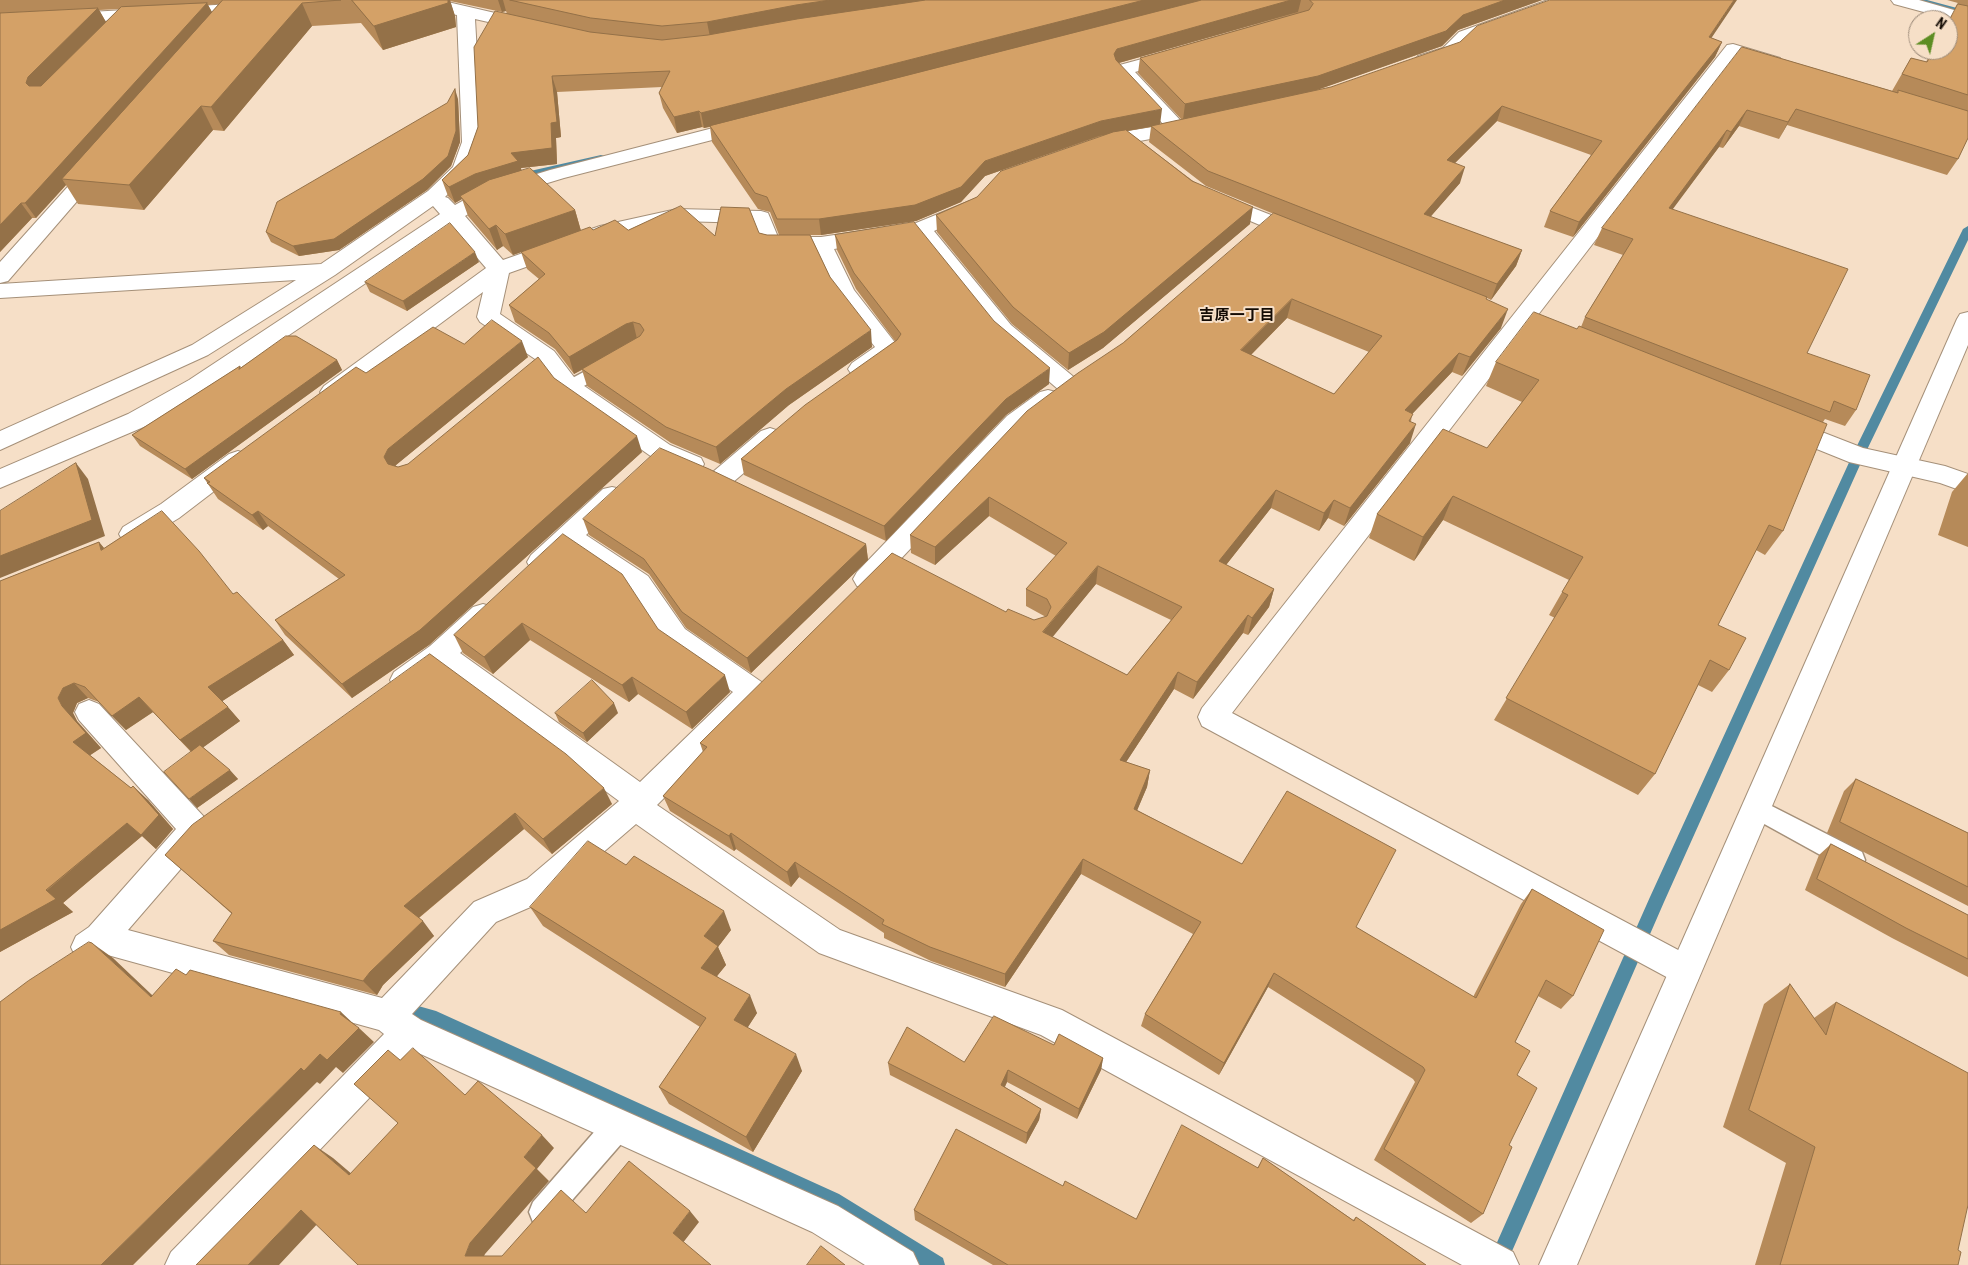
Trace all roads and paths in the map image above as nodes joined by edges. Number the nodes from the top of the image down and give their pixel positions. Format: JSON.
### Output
{"nodes":[{"id":1,"x":1564,"y":0,"type":"edge"},
{"id":2,"x":1900,"y":0,"type":"edge"},
{"id":3,"x":404,"y":2,"type":"edge"},
{"id":4,"x":265,"y":8,"type":"edge"},
{"id":5,"x":235,"y":9,"type":"junction"},
{"id":6,"x":466,"y":13,"type":"junction"},
{"id":7,"x":126,"y":15,"type":"junction"},
{"id":8,"x":1968,"y":19,"type":"edge"},
{"id":9,"x":0,"y":22,"type":"edge"},
{"id":10,"x":113,"y":29,"type":"edge"},
{"id":11,"x":548,"y":30,"type":"edge"},
{"id":12,"x":215,"y":31,"type":"edge"},
{"id":13,"x":1188,"y":51,"type":"edge"},
{"id":14,"x":1412,"y":65,"type":"edge"},
{"id":15,"x":1789,"y":67,"type":"edge"},
{"id":16,"x":769,"y":119,"type":"edge"},
{"id":17,"x":1207,"y":123,"type":"edge"},
{"id":18,"x":1178,"y":129,"type":"junction"},
{"id":19,"x":1128,"y":137,"type":"junction"},
{"id":20,"x":111,"y":150,"type":"edge"},
{"id":21,"x":1081,"y":151,"type":"edge"},
{"id":22,"x":1151,"y":155,"type":"edge"},
{"id":23,"x":1198,"y":192,"type":"edge"},
{"id":24,"x":435,"y":195,"type":"junction"},
{"id":25,"x":981,"y":195,"type":"edge"},
{"id":26,"x":452,"y":215,"type":"junction"},
{"id":27,"x":921,"y":228,"type":"junction"},
{"id":28,"x":1321,"y":243,"type":"edge"},
{"id":29,"x":821,"y":244,"type":"junction"},
{"id":30,"x":499,"y":269,"type":"junction"},
{"id":31,"x":327,"y":270,"type":"junction"},
{"id":32,"x":0,"y":276,"type":"edge"},
{"id":33,"x":0,"y":291,"type":"edge"},
{"id":34,"x":1968,"y":319,"type":"edge"},
{"id":35,"x":623,"y":356,"type":"edge"},
{"id":36,"x":844,"y":381,"type":"edge"},
{"id":37,"x":568,"y":387,"type":"junction"},
{"id":38,"x":314,"y":405,"type":"edge"},
{"id":39,"x":1766,"y":419,"type":"edge"},
{"id":40,"x":783,"y":426,"type":"edge"},
{"id":41,"x":0,"y":441,"type":"edge"},
{"id":42,"x":258,"y":446,"type":"edge"},
{"id":43,"x":660,"y":451,"type":"junction"},
{"id":44,"x":1904,"y":466,"type":"junction"},
{"id":45,"x":723,"y":477,"type":"junction"},
{"id":46,"x":0,"y":479,"type":"edge"},
{"id":47,"x":1968,"y":484,"type":"edge"},
{"id":48,"x":750,"y":489,"type":"edge"},
{"id":49,"x":568,"y":536,"type":"junction"},
{"id":50,"x":116,"y":544,"type":"edge"},
{"id":51,"x":864,"y":544,"type":"edge"},
{"id":52,"x":899,"y":560,"type":"junction"},
{"id":53,"x":849,"y":596,"type":"edge"},
{"id":54,"x":440,"y":654,"type":"junction"},
{"id":55,"x":774,"y":670,"type":"edge"},
{"id":56,"x":753,"y":691,"type":"junction"},
{"id":57,"x":385,"y":693,"type":"edge"},
{"id":58,"x":89,"y":712,"type":"dead end"},
{"id":59,"x":639,"y":803,"type":"junction"},
{"id":60,"x":1756,"y":808,"type":"junction"},
{"id":61,"x":220,"y":812,"type":"edge"},
{"id":62,"x":196,"y":829,"type":"junction"},
{"id":63,"x":1874,"y":871,"type":"edge"},
{"id":64,"x":100,"y":938,"type":"junction"},
{"id":65,"x":69,"y":960,"type":"edge"},
{"id":66,"x":1685,"y":971,"type":"junction"},
{"id":67,"x":399,"y":1024,"type":"junction"},
{"id":68,"x":619,"y":1125,"type":"junction"},
{"id":69,"x":528,"y":1228,"type":"edge"},
{"id":70,"x":184,"y":1265,"type":"edge"},
{"id":71,"x":900,"y":1265,"type":"edge"},
{"id":72,"x":1500,"y":1265,"type":"edge"},
{"id":73,"x":1558,"y":1265,"type":"edge"}],
"edges":[{"from":1,"to":14,"type":"street"},
{"from":2,"to":8,"type":"street"},
{"from":3,"to":6,"type":"street"},
{"from":4,"to":5,"type":"street"},
{"from":5,"to":7,"type":"street"},
{"from":5,"to":12,"type":"street"},
{"from":6,"to":11,"type":"street"},
{"from":6,"to":24,"type":"street"},
{"from":7,"to":9,"type":"street"},
{"from":7,"to":10,"type":"lane"},
{"from":13,"to":18,"type":"street"},
{"from":15,"to":66,"type":"street"},
{"from":16,"to":26,"type":"street"},
{"from":17,"to":18,"type":"street"},
{"from":18,"to":19,"type":"street"},
{"from":19,"to":21,"type":"street"},
{"from":19,"to":22,"type":"street"},
{"from":20,"to":32,"type":"street"},
{"from":23,"to":28,"type":"street"},
{"from":24,"to":26,"type":"street"},
{"from":24,"to":31,"type":"street"},
{"from":25,"to":27,"type":"street"},
{"from":26,"to":30,"type":"street"},
{"from":26,"to":46,"type":"street"},
{"from":27,"to":29,"type":"street"},
{"from":27,"to":52,"type":"street"},
{"from":29,"to":30,"type":"street"},
{"from":29,"to":36,"type":"street"},
{"from":30,"to":37,"type":"street"},
{"from":30,"to":38,"type":"street"},
{"from":31,"to":33,"type":"street"},
{"from":31,"to":41,"type":"street"},
{"from":34,"to":44,"type":"street"},
{"from":35,"to":37,"type":"lane"},
{"from":37,"to":43,"type":"street"},
{"from":39,"to":44,"type":"street"},
{"from":40,"to":45,"type":"street"},
{"from":42,"to":50,"type":"street"},
{"from":43,"to":45,"type":"street"},
{"from":43,"to":49,"type":"street"},
{"from":44,"to":47,"type":"street"},
{"from":44,"to":60,"type":"street"},
{"from":45,"to":48,"type":"street"},
{"from":49,"to":54,"type":"street"},
{"from":49,"to":56,"type":"street"},
{"from":51,"to":52,"type":"street"},
{"from":52,"to":53,"type":"street"},
{"from":54,"to":57,"type":"street"},
{"from":54,"to":59,"type":"street"},
{"from":55,"to":56,"type":"street"},
{"from":56,"to":59,"type":"street"},
{"from":58,"to":62,"type":"street"},
{"from":59,"to":67,"type":"street"},
{"from":59,"to":72,"type":"street"},
{"from":60,"to":63,"type":"lane"},
{"from":60,"to":66,"type":"street"},
{"from":61,"to":62,"type":"street"},
{"from":62,"to":64,"type":"street"},
{"from":64,"to":65,"type":"street"},
{"from":64,"to":67,"type":"street"},
{"from":66,"to":73,"type":"street"},
{"from":67,"to":68,"type":"street"},
{"from":67,"to":70,"type":"street"},
{"from":68,"to":69,"type":"lane"},
{"from":68,"to":71,"type":"street"}]}
